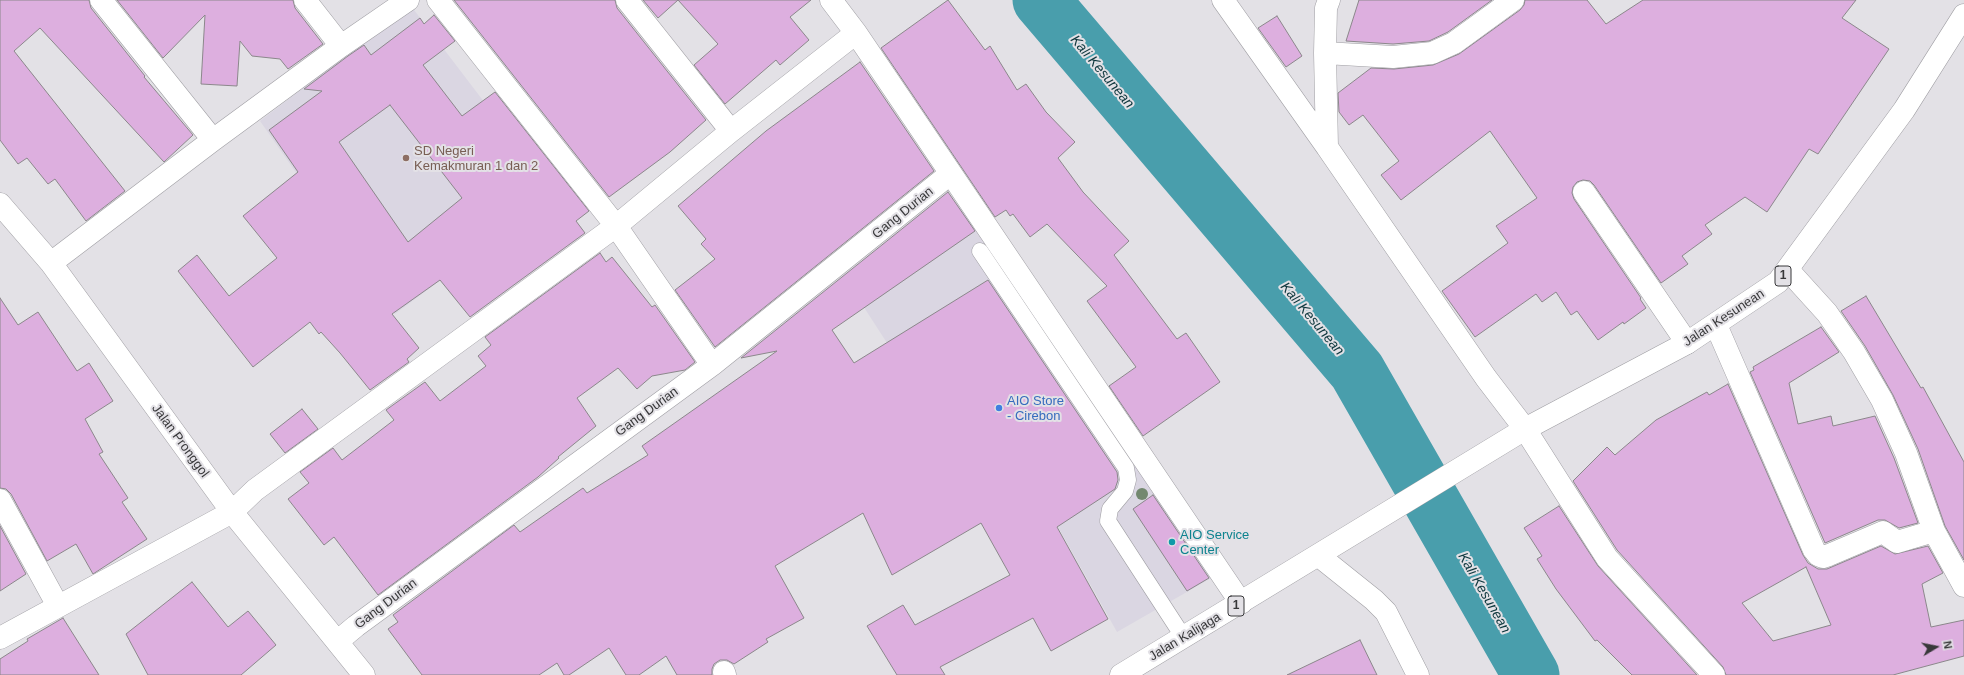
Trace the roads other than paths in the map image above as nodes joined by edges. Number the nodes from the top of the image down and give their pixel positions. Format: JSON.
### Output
{"nodes":[{"id":1,"x":101,"y":0,"type":"edge"},
{"id":2,"x":305,"y":0,"type":"edge"},
{"id":3,"x":408,"y":0,"type":"edge"},
{"id":4,"x":438,"y":0,"type":"edge"},
{"id":5,"x":627,"y":0,"type":"edge"},
{"id":6,"x":831,"y":0,"type":"edge"},
{"id":7,"x":1223,"y":0,"type":"edge"},
{"id":8,"x":1329,"y":0,"type":"edge"},
{"id":9,"x":1513,"y":0,"type":"edge"},
{"id":10,"x":1964,"y":15,"type":"edge"},
{"id":11,"x":856,"y":33,"type":"junction"},
{"id":12,"x":341,"y":46,"type":"junction"},
{"id":13,"x":1325,"y":53,"type":"junction"},
{"id":14,"x":731,"y":131,"type":"junction"},
{"id":15,"x":213,"y":140,"type":"junction"},
{"id":16,"x":1327,"y":147,"type":"junction"},
{"id":17,"x":950,"y":174,"type":"junction"},
{"id":18,"x":1584,"y":192,"type":"dead end"},
{"id":19,"x":2,"y":210,"type":"edge"},
{"id":20,"x":616,"y":226,"type":"junction"},
{"id":21,"x":980,"y":251,"type":"dead end"},
{"id":22,"x":51,"y":263,"type":"junction"},
{"id":23,"x":1788,"y":270,"type":"junction"},
{"id":24,"x":1716,"y":325,"type":"junction"},
{"id":25,"x":1686,"y":343,"type":"junction"},
{"id":26,"x":712,"y":365,"type":"junction"},
{"id":27,"x":1518,"y":435,"type":"junction"},
{"id":28,"x":0,"y":500,"type":"edge"},
{"id":29,"x":232,"y":512,"type":"junction"},
{"id":30,"x":1934,"y":531,"type":"junction"},
{"id":31,"x":1319,"y":556,"type":"junction"},
{"id":32,"x":1964,"y":586,"type":"edge"},
{"id":33,"x":1241,"y":603,"type":"junction"},
{"id":34,"x":58,"y":606,"type":"junction"},
{"id":35,"x":0,"y":638,"type":"edge"},
{"id":36,"x":1184,"y":638,"type":"junction"},
{"id":37,"x":338,"y":642,"type":"junction"},
{"id":38,"x":364,"y":675,"type":"edge"},
{"id":39,"x":1121,"y":675,"type":"edge"},
{"id":40,"x":1418,"y":675,"type":"edge"},
{"id":41,"x":1714,"y":675,"type":"edge"}],
"edges":[{"from":1,"to":15,"type":"main road"},
{"from":2,"to":12,"type":"main road"},
{"from":3,"to":12,"type":"main road"},
{"from":4,"to":20,"type":"main road"},
{"from":5,"to":14,"type":"main road"},
{"from":6,"to":11,"type":"main road"},
{"from":7,"to":16,"type":"main road"},
{"from":8,"to":13,"type":"main road"},
{"from":9,"to":13,"type":"main road"},
{"from":10,"to":23,"type":"main road","name":"Jalan Kesunean","number":"1"},
{"from":11,"to":14,"type":"main road"},
{"from":11,"to":17,"type":"main road"},
{"from":12,"to":15,"type":"main road"},
{"from":13,"to":16,"type":"main road"},
{"from":14,"to":20,"type":"main road"},
{"from":15,"to":22,"type":"main road"},
{"from":16,"to":27,"type":"main road"},
{"from":17,"to":26,"type":"main road","name":"Gang Durian"},
{"from":17,"to":33,"type":"main road"},
{"from":18,"to":25,"type":"main road"},
{"from":19,"to":22,"type":"main road","name":"Jalan Pronggol"},
{"from":20,"to":26,"type":"main road"},
{"from":20,"to":29,"type":"main road"},
{"from":21,"to":36,"type":"lane"},
{"from":22,"to":29,"type":"main road","name":"Jalan Pronggol"},
{"from":23,"to":24,"type":"main road","name":"Jalan Kesunean","number":"1"},
{"from":23,"to":30,"type":"main road"},
{"from":24,"to":25,"type":"main road","name":"Jalan Kesunean","number":"1"},
{"from":24,"to":30,"type":"main road"},
{"from":25,"to":27,"type":"main road","name":"Jalan Kesunean","number":"1"},
{"from":26,"to":37,"type":"main road","name":"Gang Durian"},
{"from":27,"to":31,"type":"main road","name":"Jalan Kalijaga","number":"1"},
{"from":27,"to":41,"type":"main road"},
{"from":28,"to":34,"type":"main road"},
{"from":29,"to":34,"type":"main road"},
{"from":29,"to":37,"type":"main road","name":"Jalan Pronggol"},
{"from":30,"to":32,"type":"main road"},
{"from":31,"to":33,"type":"main road","name":"Jalan Kalijaga","number":"1"},
{"from":31,"to":40,"type":"main road"},
{"from":33,"to":36,"type":"main road","name":"Jalan Kalijaga","number":"1"},
{"from":34,"to":35,"type":"main road"},
{"from":36,"to":39,"type":"main road","name":"Jalan Kalijaga","number":"1"},
{"from":37,"to":38,"type":"main road","name":"Jalan Pronggol"}]}
